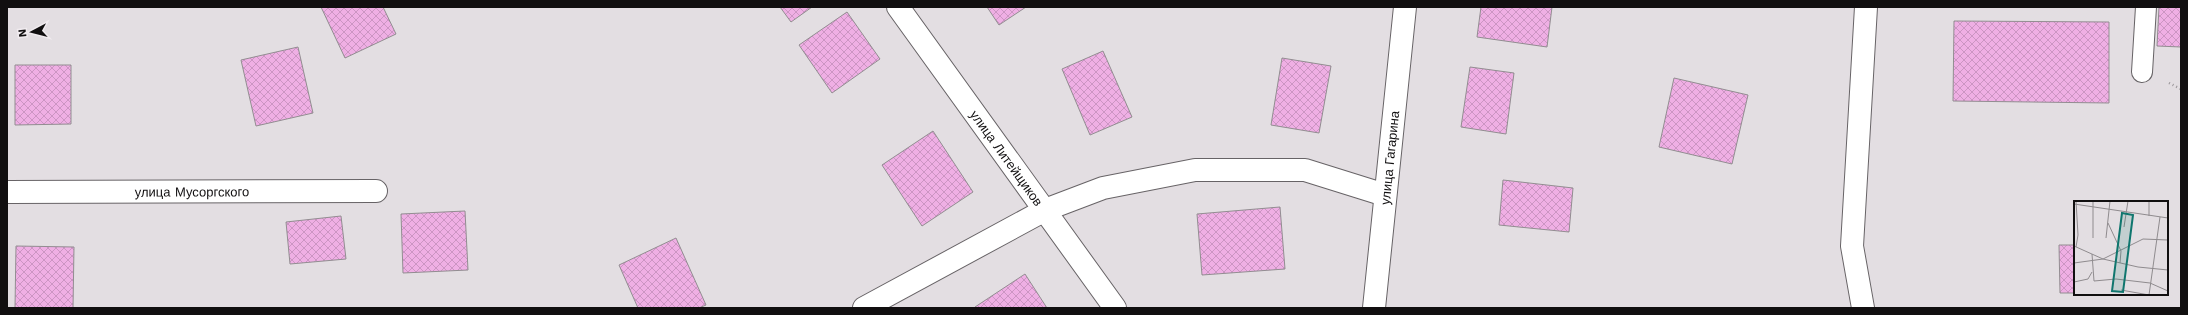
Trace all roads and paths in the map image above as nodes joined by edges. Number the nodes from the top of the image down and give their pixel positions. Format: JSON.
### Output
{"nodes":[{"id":1,"x":898,"y":7,"type":"edge"},
{"id":2,"x":1405,"y":7,"type":"edge"},
{"id":3,"x":1866,"y":7,"type":"edge"},
{"id":4,"x":2146,"y":7,"type":"edge"},
{"id":5,"x":2142,"y":72,"type":"dead end"},
{"id":6,"x":376,"y":191,"type":"dead end"},
{"id":7,"x":7,"y":192,"type":"edge"},
{"id":8,"x":1385,"y":195,"type":"junction"},
{"id":9,"x":1045,"y":210,"type":"junction"},
{"id":10,"x":864,"y":308,"type":"edge"},
{"id":11,"x":1115,"y":308,"type":"edge"},
{"id":12,"x":1374,"y":308,"type":"edge"},
{"id":13,"x":1863,"y":308,"type":"edge"}],
"edges":[{"from":1,"to":9,"type":"street","name":"улица Литейщиков"},
{"from":2,"to":8,"type":"street","name":"улица Гагарина"},
{"from":3,"to":13,"type":"street"},
{"from":4,"to":5,"type":"lane"},
{"from":6,"to":7,"type":"street","name":"улица Мусоргского"},
{"from":8,"to":9,"type":"street"},
{"from":8,"to":12,"type":"street","name":"улица Гагарина"},
{"from":9,"to":10,"type":"street"},
{"from":9,"to":11,"type":"street","name":"улица Литейщиков"}]}
